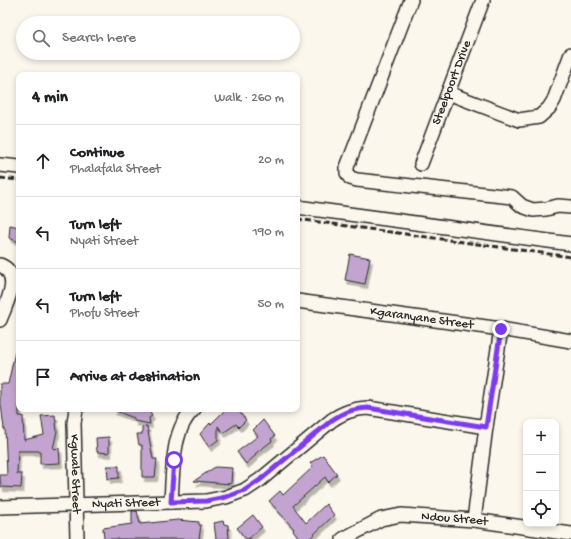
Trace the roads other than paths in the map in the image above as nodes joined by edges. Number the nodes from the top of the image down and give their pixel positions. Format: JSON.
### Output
{"nodes":[{"id":1,"x":411,"y":0,"type":"edge"},
{"id":2,"x":483,"y":0,"type":"edge"},
{"id":3,"x":571,"y":54,"type":"edge"},
{"id":4,"x":448,"y":93,"type":"junction"},
{"id":5,"x":421,"y":164,"type":"dead end"},
{"id":6,"x":0,"y":165,"type":"edge"},
{"id":7,"x":16,"y":167,"type":"edge"},
{"id":8,"x":300,"y":207,"type":"edge"},
{"id":9,"x":571,"y":207,"type":"edge"},
{"id":10,"x":571,"y":244,"type":"edge"},
{"id":11,"x":0,"y":265,"type":"edge"},
{"id":12,"x":300,"y":301,"type":"edge"},
{"id":13,"x":0,"y":320,"type":"edge"},
{"id":14,"x":501,"y":329,"type":"junction"},
{"id":15,"x":571,"y":341,"type":"edge"},
{"id":16,"x":76,"y":412,"type":"edge"},
{"id":17,"x":192,"y":412,"type":"edge"},
{"id":18,"x":486,"y":427,"type":"junction"},
{"id":19,"x":171,"y":502,"type":"junction"},
{"id":20,"x":77,"y":505,"type":"junction"},
{"id":21,"x":0,"y":507,"type":"edge"},
{"id":22,"x":474,"y":520,"type":"junction"},
{"id":23,"x":571,"y":534,"type":"edge"},
{"id":24,"x":77,"y":539,"type":"edge"},
{"id":25,"x":343,"y":539,"type":"edge"}],
"edges":[{"from":1,"to":9,"type":"street"},
{"from":2,"to":4,"type":"street","name":"Steelpoort Drive"},
{"from":3,"to":4,"type":"street"},
{"from":4,"to":5,"type":"street","name":"Steelpoort Drive"},
{"from":6,"to":7,"type":"street"},
{"from":8,"to":10,"type":"street"},
{"from":11,"to":13,"type":"street"},
{"from":12,"to":14,"type":"street","name":"Kgaranyane Street"},
{"from":14,"to":15,"type":"street","name":"Kgaranyane Street"},
{"from":14,"to":18,"type":"street"},
{"from":16,"to":20,"type":"street","name":"Kgwale Street"},
{"from":17,"to":19,"type":"street"},
{"from":18,"to":19,"type":"street","name":"Nyati Street"},
{"from":18,"to":22,"type":"street"},
{"from":19,"to":20,"type":"street","name":"Nyati Street"},
{"from":20,"to":21,"type":"street","name":"Nyati Street"},
{"from":20,"to":24,"type":"street","name":"Kgwale Street"},
{"from":22,"to":23,"type":"street","name":"Ndou Street"},
{"from":22,"to":25,"type":"street","name":"Ndou Street"}]}
